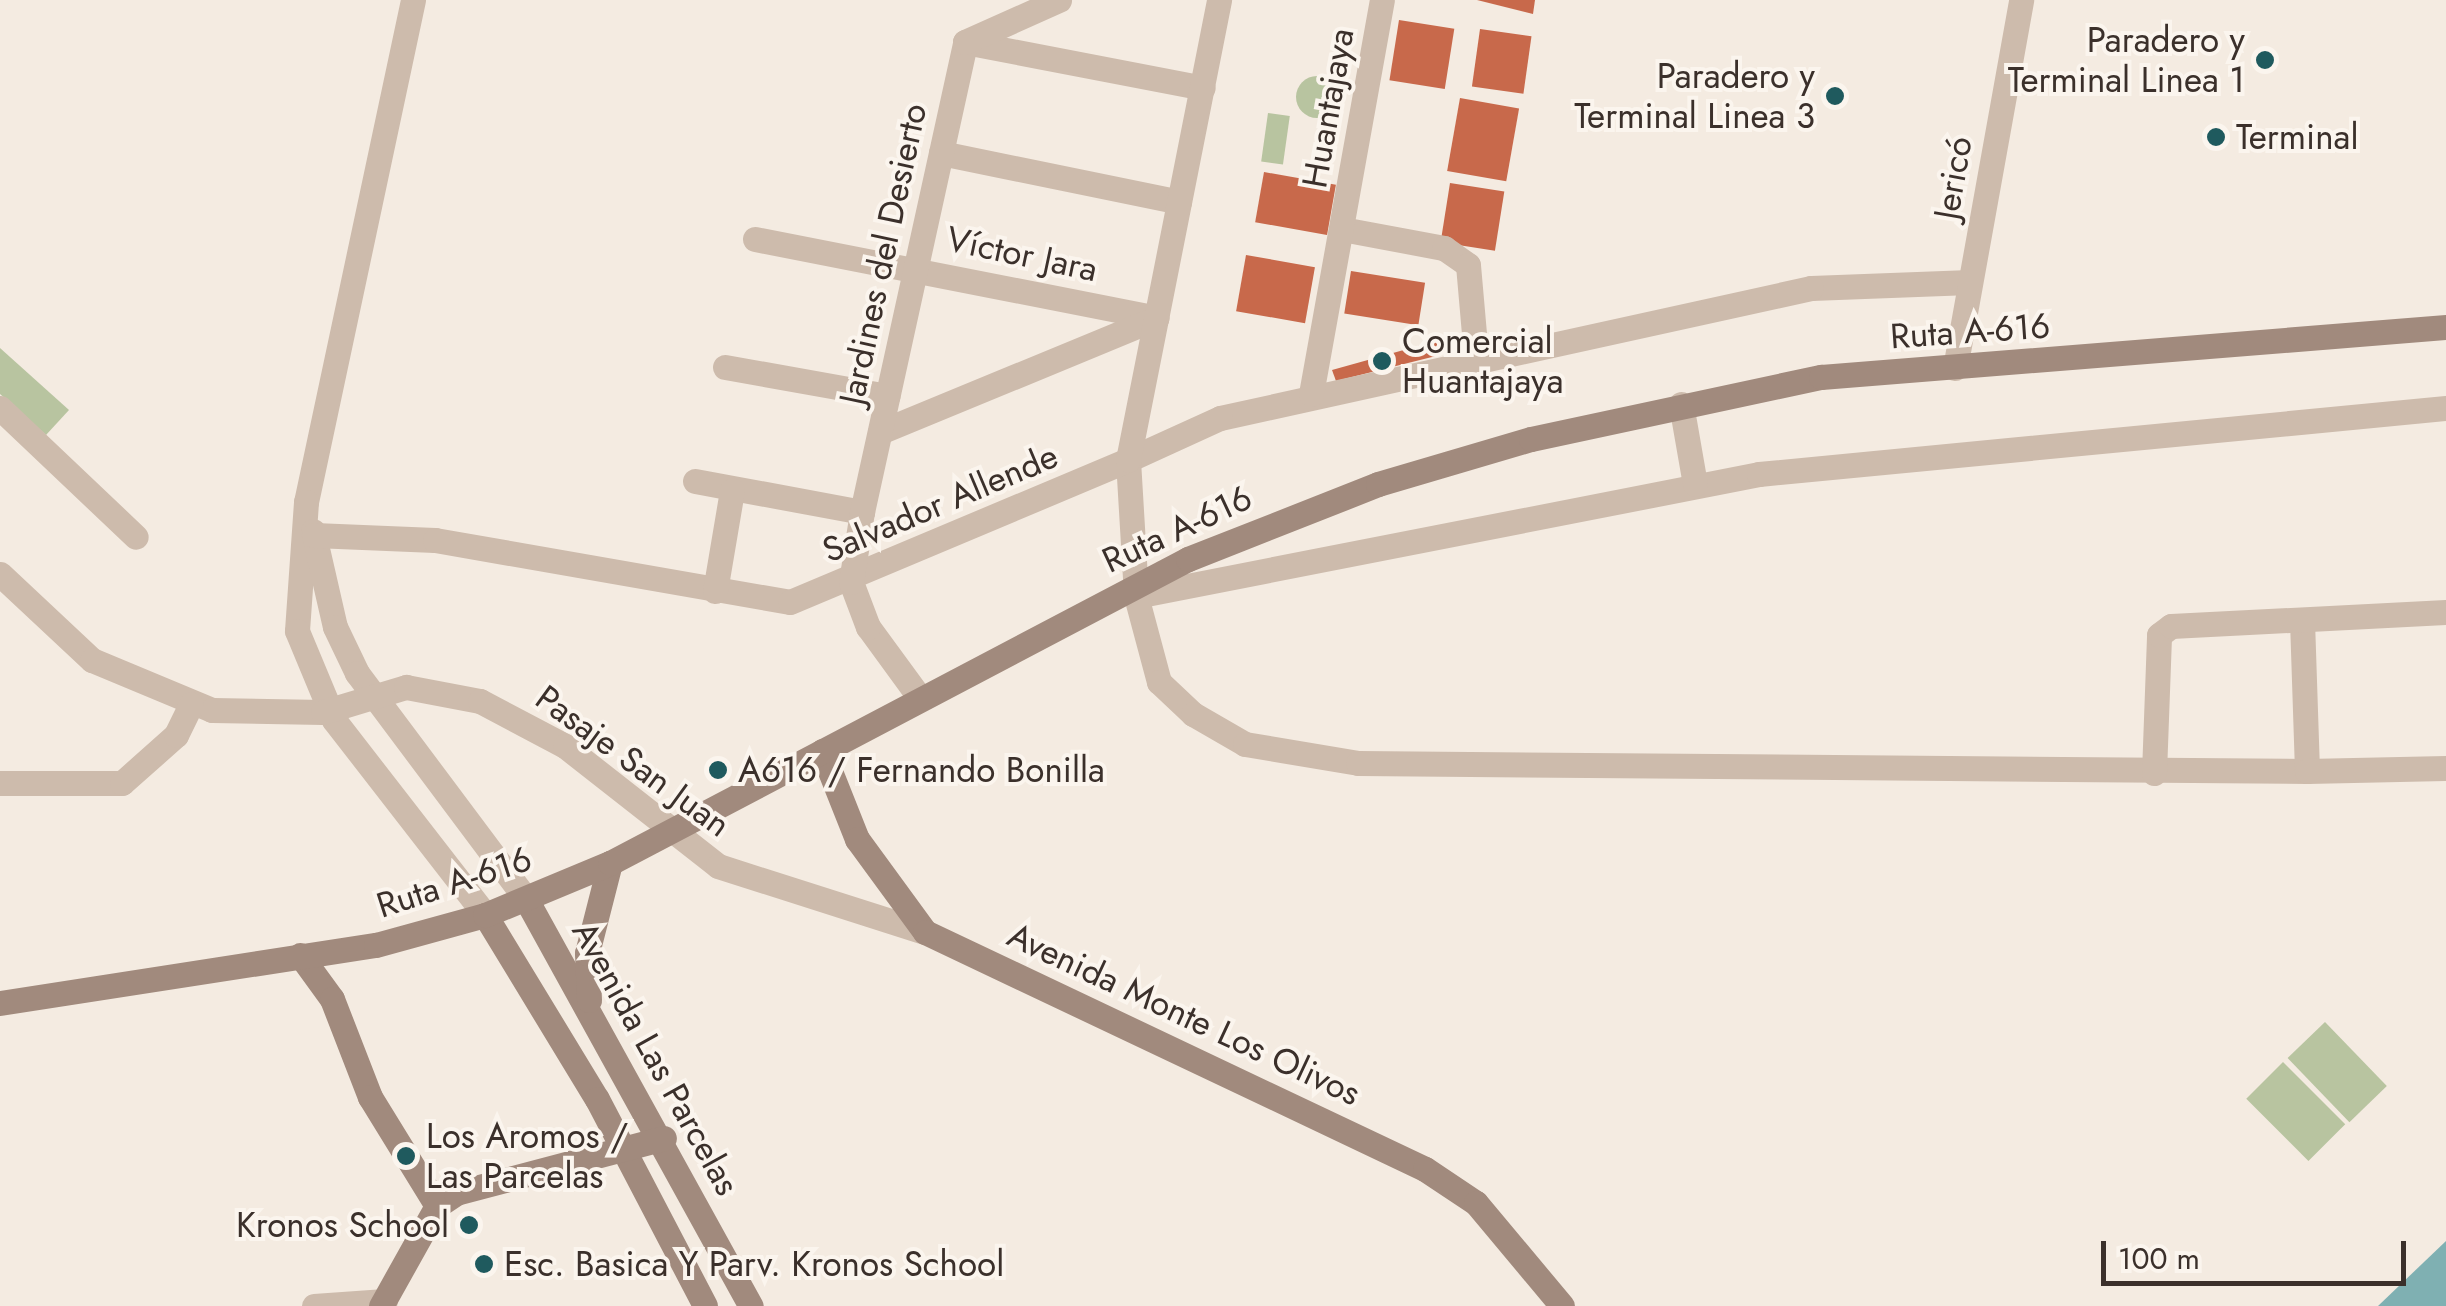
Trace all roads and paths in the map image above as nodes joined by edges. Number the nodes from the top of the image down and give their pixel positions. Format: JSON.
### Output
{"nodes":[{"id":1,"x":412,"y":0,"type":"edge"},
{"id":2,"x":1059,"y":0,"type":"edge"},
{"id":3,"x":1219,"y":0,"type":"edge"},
{"id":4,"x":1382,"y":0,"type":"edge"},
{"id":5,"x":2020,"y":0,"type":"edge"},
{"id":6,"x":966,"y":42,"type":"junction"},
{"id":7,"x":1203,"y":88,"type":"junction"},
{"id":8,"x":940,"y":154,"type":"junction"},
{"id":9,"x":1178,"y":202,"type":"junction"},
{"id":10,"x":1342,"y":228,"type":"junction"},
{"id":11,"x":754,"y":239,"type":"dead end"},
{"id":12,"x":914,"y":268,"type":"junction"},
{"id":13,"x":1970,"y":282,"type":"junction"},
{"id":14,"x":1156,"y":318,"type":"junction"},
{"id":15,"x":2446,"y":327,"type":"edge"},
{"id":16,"x":1476,"y":356,"type":"junction"},
{"id":17,"x":725,"y":367,"type":"dead end"},
{"id":18,"x":1956,"y":368,"type":"junction"},
{"id":19,"x":1311,"y":394,"type":"junction"},
{"id":20,"x":887,"y":396,"type":"junction"},
{"id":21,"x":1680,"y":404,"type":"junction"},
{"id":22,"x":2446,"y":408,"type":"edge"},
{"id":23,"x":3,"y":418,"type":"edge"},
{"id":24,"x":880,"y":432,"type":"junction"},
{"id":25,"x":1128,"y":460,"type":"junction"},
{"id":26,"x":695,"y":481,"type":"dead end"},
{"id":27,"x":1695,"y":484,"type":"junction"},
{"id":28,"x":732,"y":490,"type":"junction"},
{"id":29,"x":306,"y":502,"type":"junction"},
{"id":30,"x":862,"y":512,"type":"junction"},
{"id":31,"x":314,"y":536,"type":"junction"},
{"id":32,"x":136,"y":538,"type":"dead end"},
{"id":33,"x":0,"y":574,"type":"edge"},
{"id":34,"x":851,"y":582,"type":"junction"},
{"id":35,"x":716,"y":591,"type":"junction"},
{"id":36,"x":1134,"y":591,"type":"junction"},
{"id":37,"x":2446,"y":612,"type":"edge"},
{"id":38,"x":2302,"y":624,"type":"junction"},
{"id":39,"x":370,"y":695,"type":"junction"},
{"id":40,"x":920,"y":698,"type":"junction"},
{"id":41,"x":191,"y":704,"type":"junction"},
{"id":42,"x":328,"y":711,"type":"junction"},
{"id":43,"x":822,"y":751,"type":"junction"},
{"id":44,"x":2446,"y":768,"type":"edge"},
{"id":45,"x":2307,"y":771,"type":"junction"},
{"id":46,"x":2154,"y":773,"type":"junction"},
{"id":47,"x":0,"y":782,"type":"edge"},
{"id":48,"x":662,"y":831,"type":"junction"},
{"id":49,"x":610,"y":863,"type":"junction"},
{"id":50,"x":526,"y":899,"type":"junction"},
{"id":51,"x":486,"y":915,"type":"junction"},
{"id":52,"x":924,"y":932,"type":"junction"},
{"id":53,"x":300,"y":956,"type":"junction"},
{"id":54,"x":590,"y":1000,"type":"junction"},
{"id":55,"x":0,"y":1003,"type":"edge"},
{"id":56,"x":664,"y":1138,"type":"junction"},
{"id":57,"x":624,"y":1150,"type":"junction"},
{"id":58,"x":437,"y":1206,"type":"junction"},
{"id":59,"x":383,"y":1303,"type":"edge"},
{"id":60,"x":314,"y":1306,"type":"edge"},
{"id":61,"x":705,"y":1306,"type":"edge"},
{"id":62,"x":751,"y":1306,"type":"edge"},
{"id":63,"x":1562,"y":1306,"type":"edge"}],
"edges":[{"from":1,"to":29,"type":"street"},
{"from":2,"to":6,"type":"street"},
{"from":3,"to":7,"type":"street"},
{"from":4,"to":10,"type":"street","name":"Huantajaya"},
{"from":5,"to":13,"type":"street","name":"Jericó"},
{"from":6,"to":7,"type":"street"},
{"from":6,"to":8,"type":"street","name":"Jardines del Desierto"},
{"from":7,"to":9,"type":"street"},
{"from":8,"to":9,"type":"street"},
{"from":8,"to":12,"type":"street","name":"Jardines del Desierto"},
{"from":9,"to":14,"type":"street"},
{"from":10,"to":16,"type":"street","name":"Huantajaya"},
{"from":10,"to":19,"type":"street","name":"Huantajaya"},
{"from":11,"to":12,"type":"street","name":"Víctor Jara"},
{"from":12,"to":14,"type":"street","name":"Víctor Jara"},
{"from":12,"to":20,"type":"street","name":"Jardines del Desierto"},
{"from":13,"to":16,"type":"street","name":"Ruta A-616"},
{"from":13,"to":18,"type":"street","name":"Jericó"},
{"from":14,"to":24,"type":"street"},
{"from":14,"to":25,"type":"street"},
{"from":15,"to":18,"type":"main road","name":"Ruta A-616"},
{"from":16,"to":19,"type":"street","name":"Ruta A-616"},
{"from":17,"to":20,"type":"street"},
{"from":18,"to":21,"type":"main road","name":"Ruta A-616"},
{"from":19,"to":25,"type":"street","name":"Ruta A-616"},
{"from":20,"to":24,"type":"street","name":"Jardines del Desierto"},
{"from":21,"to":27,"type":"street"},
{"from":21,"to":36,"type":"main road","name":"Ruta A-616"},
{"from":22,"to":27,"type":"street"},
{"from":23,"to":32,"type":"street"},
{"from":24,"to":30,"type":"street","name":"Jardines del Desierto"},
{"from":25,"to":34,"type":"street","name":"Salvador Allende"},
{"from":25,"to":36,"type":"street"},
{"from":26,"to":28,"type":"street"},
{"from":27,"to":36,"type":"street"},
{"from":28,"to":30,"type":"street"},
{"from":28,"to":35,"type":"street"},
{"from":29,"to":31,"type":"street"},
{"from":29,"to":42,"type":"street"},
{"from":30,"to":34,"type":"street","name":"Jardines del Desierto"},
{"from":31,"to":35,"type":"street","name":"Salvador Allende"},
{"from":31,"to":39,"type":"street"},
{"from":33,"to":41,"type":"street","name":"Pasaje San Juan"},
{"from":34,"to":35,"type":"street","name":"Salvador Allende"},
{"from":34,"to":40,"type":"street"},
{"from":36,"to":40,"type":"main road","name":"Ruta A-616"},
{"from":36,"to":46,"type":"street"},
{"from":37,"to":38,"type":"street"},
{"from":38,"to":45,"type":"street"},
{"from":38,"to":46,"type":"street"},
{"from":39,"to":42,"type":"street","name":"Pasaje San Juan"},
{"from":39,"to":48,"type":"street","name":"Pasaje San Juan"},
{"from":39,"to":50,"type":"street"},
{"from":40,"to":43,"type":"main road","name":"Ruta A-616"},
{"from":41,"to":42,"type":"street","name":"Pasaje San Juan"},
{"from":41,"to":47,"type":"street"},
{"from":42,"to":51,"type":"street"},
{"from":43,"to":48,"type":"main road","name":"Ruta A-616"},
{"from":43,"to":52,"type":"main road","name":"Avenida Monte Los Olivos"},
{"from":44,"to":45,"type":"street"},
{"from":45,"to":46,"type":"street"},
{"from":48,"to":49,"type":"main road","name":"Ruta A-616"},
{"from":48,"to":52,"type":"street","name":"Pasaje San Juan"},
{"from":49,"to":50,"type":"main road","name":"Ruta A-616"},
{"from":49,"to":54,"type":"main road"},
{"from":50,"to":51,"type":"main road","name":"Ruta A-616"},
{"from":50,"to":54,"type":"main road","name":"Avenida Las Parcelas"},
{"from":51,"to":53,"type":"main road","name":"Ruta A-616"},
{"from":51,"to":57,"type":"main road","name":"Avenida Las Parcelas"},
{"from":52,"to":63,"type":"main road","name":"Avenida Monte Los Olivos"},
{"from":53,"to":55,"type":"main road","name":"Ruta A-616"},
{"from":53,"to":58,"type":"main road"},
{"from":54,"to":56,"type":"main road","name":"Avenida Las Parcelas"},
{"from":56,"to":57,"type":"main road"},
{"from":56,"to":62,"type":"main road","name":"Avenida Las Parcelas"},
{"from":57,"to":58,"type":"main road"},
{"from":57,"to":61,"type":"main road","name":"Avenida Las Parcelas"},
{"from":58,"to":59,"type":"main road"},
{"from":59,"to":60,"type":"street"}]}
